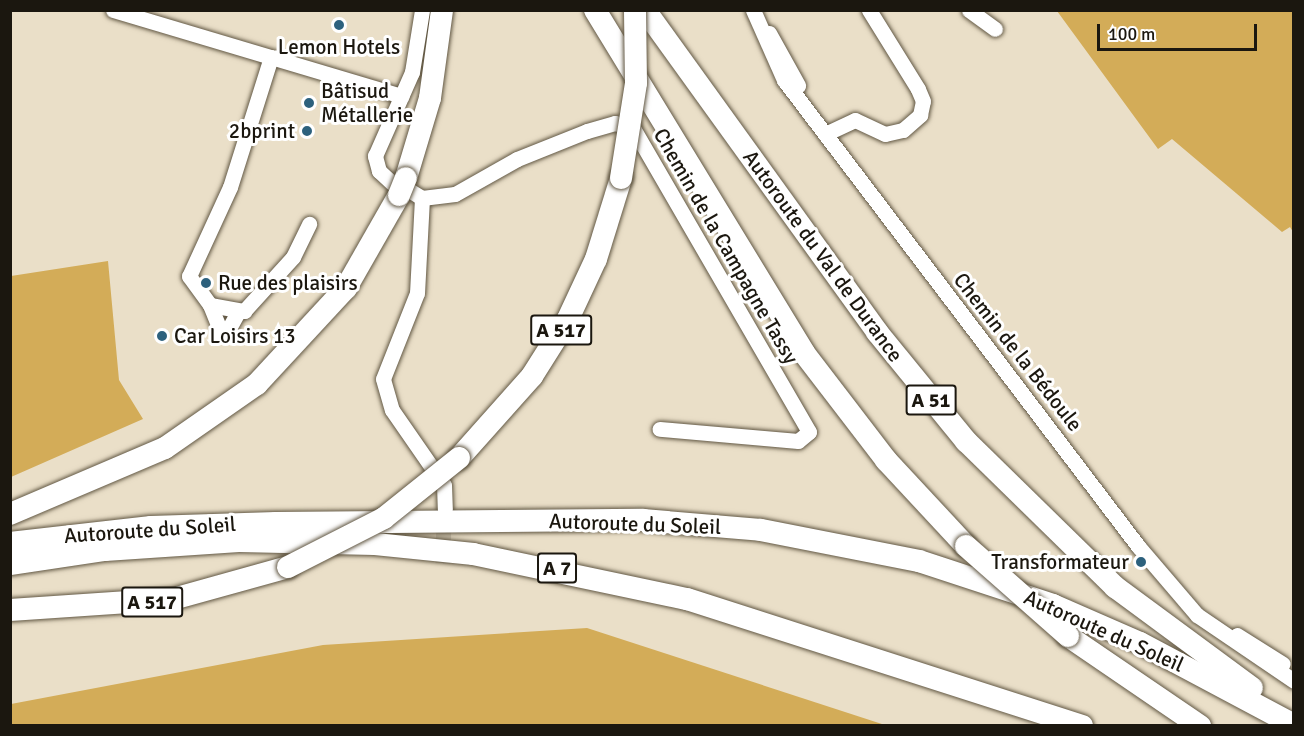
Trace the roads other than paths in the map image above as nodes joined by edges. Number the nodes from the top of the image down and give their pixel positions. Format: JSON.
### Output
{"nodes":[{"id":1,"x":113,"y":10,"type":"edge"},
{"id":2,"x":422,"y":10,"type":"edge"},
{"id":3,"x":442,"y":10,"type":"edge"},
{"id":4,"x":595,"y":10,"type":"edge"},
{"id":5,"x":635,"y":10,"type":"edge"},
{"id":6,"x":645,"y":10,"type":"edge"},
{"id":7,"x":753,"y":10,"type":"edge"},
{"id":8,"x":762,"y":10,"type":"edge"},
{"id":9,"x":869,"y":10,"type":"edge"},
{"id":10,"x":969,"y":10,"type":"edge"},
{"id":11,"x":994,"y":29,"type":"dead end"},
{"id":12,"x":271,"y":57,"type":"junction"},
{"id":13,"x":401,"y":96,"type":"junction"},
{"id":14,"x":828,"y":132,"type":"junction"},
{"id":15,"x":406,"y":189,"type":"junction"},
{"id":16,"x":309,"y":225,"type":"dead end"},
{"id":17,"x":210,"y":305,"type":"junction"},
{"id":18,"x":237,"y":314,"type":"junction"},
{"id":19,"x":660,"y":429,"type":"dead end"},
{"id":20,"x":445,"y":509,"type":"tunnel mouth"},
{"id":21,"x":10,"y":514,"type":"edge"},
{"id":22,"x":10,"y":543,"type":"edge"},
{"id":23,"x":10,"y":564,"type":"edge"},
{"id":24,"x":10,"y":610,"type":"edge"},
{"id":25,"x":1293,"y":669,"type":"edge"},
{"id":26,"x":1293,"y":681,"type":"edge"},
{"id":27,"x":1293,"y":714,"type":"edge"},
{"id":28,"x":1082,"y":726,"type":"edge"},
{"id":29,"x":1200,"y":726,"type":"edge"},
{"id":30,"x":1293,"y":726,"type":"edge"}],
"edges":[{"from":1,"to":12,"type":"street"},
{"from":2,"to":13,"type":"street"},
{"from":3,"to":15,"type":"highway"},
{"from":4,"to":29,"type":"highway","bridge":true},
{"from":5,"to":24,"type":"highway","number":"A 517","bridge":true},
{"from":6,"to":27,"type":"highway","name":"Autoroute du Val de Durance","number":"A 51"},
{"from":7,"to":14,"type":"street","name":"Chemin de la Bédoule"},
{"from":8,"to":14,"type":"street","name":"Chemin de la Bédoule"},
{"from":9,"to":14,"type":"street"},
{"from":10,"to":11,"type":"street"},
{"from":12,"to":13,"type":"street"},
{"from":12,"to":17,"type":"street"},
{"from":13,"to":15,"type":"street"},
{"from":14,"to":25,"type":"street","name":"Chemin de la Bédoule"},
{"from":14,"to":26,"type":"street","name":"Chemin de la Bédoule"},
{"from":15,"to":19,"type":"street","name":"Chemin de la Campagne Tassy"},
{"from":15,"to":20,"type":"street"},
{"from":15,"to":21,"type":"highway"},
{"from":16,"to":18,"type":"street"},
{"from":17,"to":18,"type":"street"},
{"from":17,"to":18,"type":"street"},
{"from":22,"to":30,"type":"highway","name":"Autoroute du Soleil","number":"A 7"},
{"from":23,"to":28,"type":"highway","name":"Autoroute du Soleil","number":"A 7"}]}
